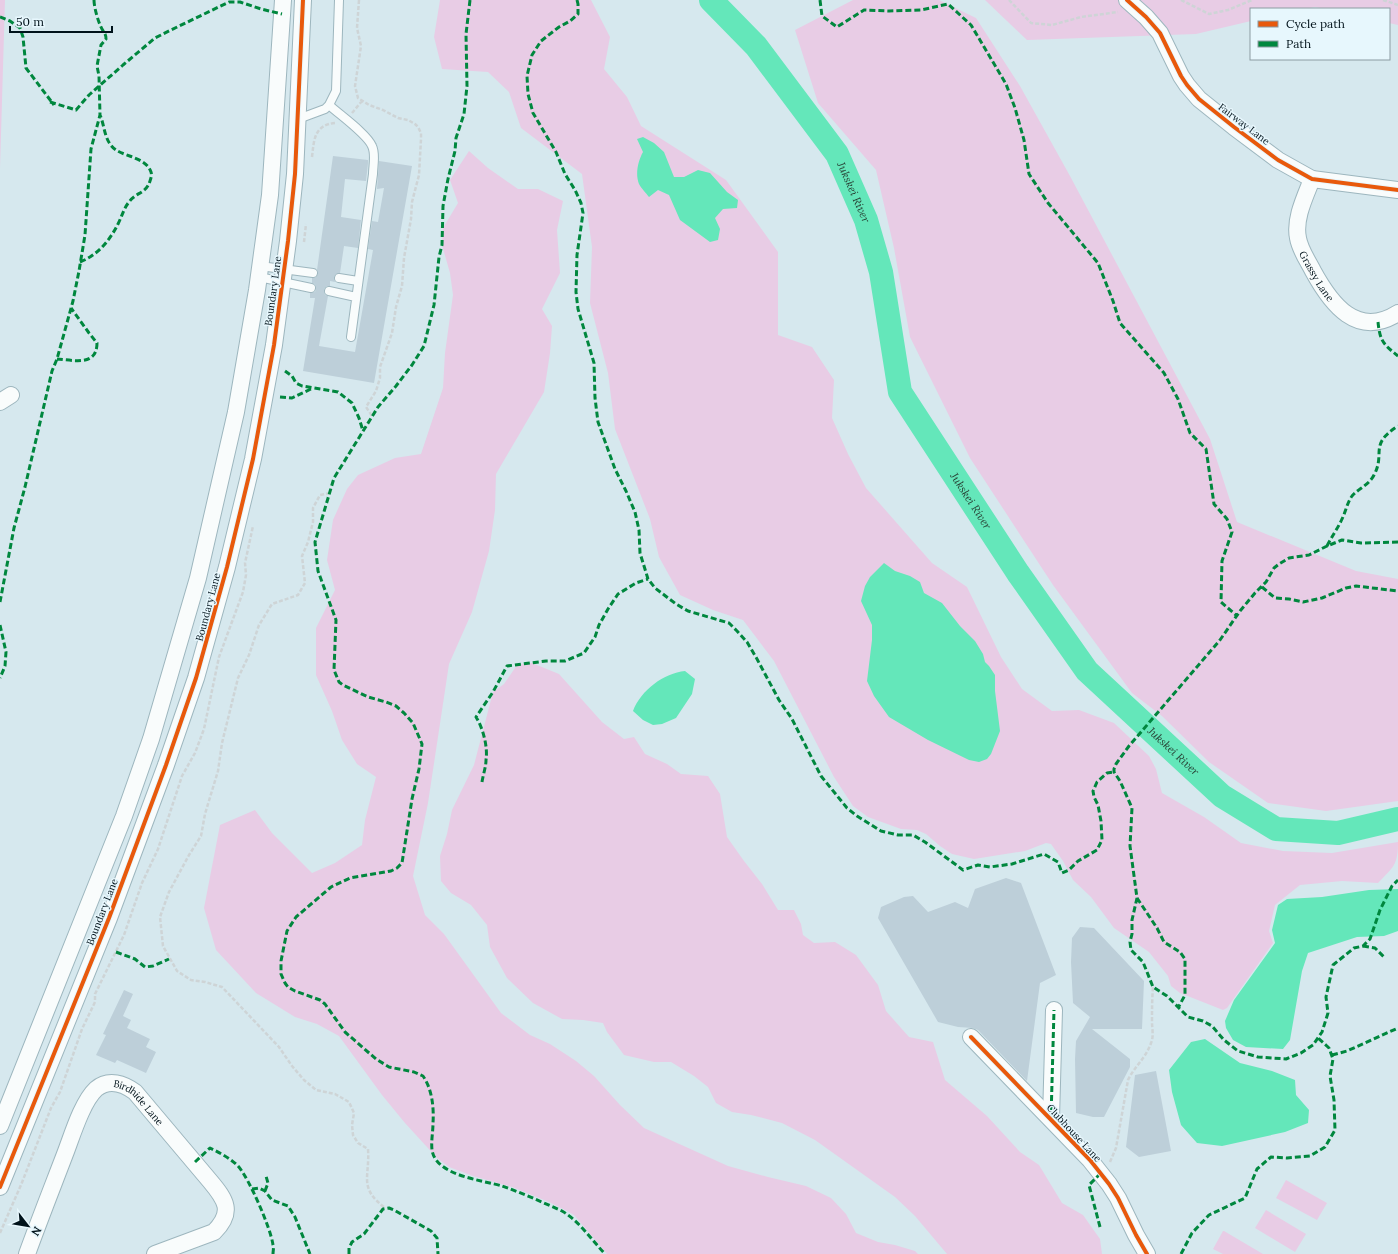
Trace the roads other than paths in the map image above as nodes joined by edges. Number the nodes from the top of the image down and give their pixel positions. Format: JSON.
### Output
{"nodes":[{"id":1,"x":283,"y":0,"type":"edge"},
{"id":2,"x":303,"y":0,"type":"edge"},
{"id":3,"x":339,"y":0,"type":"edge"},
{"id":4,"x":1130,"y":2,"type":"edge"},
{"id":5,"x":329,"y":105,"type":"junction"},
{"id":6,"x":298,"y":119,"type":"junction"},
{"id":7,"x":1312,"y":179,"type":"junction"},
{"id":8,"x":1398,"y":190,"type":"edge"},
{"id":9,"x":259,"y":272,"type":"junction"},
{"id":10,"x":313,"y":274,"type":"dead end"},
{"id":11,"x":284,"y":276,"type":"junction"},
{"id":12,"x":339,"y":278,"type":"dead end"},
{"id":13,"x":358,"y":281,"type":"junction"},
{"id":14,"x":311,"y":288,"type":"dead end"},
{"id":15,"x":329,"y":291,"type":"dead end"},
{"id":16,"x":356,"y":296,"type":"junction"},
{"id":17,"x":1398,"y":313,"type":"edge"},
{"id":18,"x":351,"y":336,"type":"dead end"},
{"id":19,"x":1054,"y":1010,"type":"dead end"},
{"id":20,"x":971,"y":1037,"type":"dead end"},
{"id":21,"x":1050,"y":1119,"type":"junction"},
{"id":22,"x":0,"y":1126,"type":"edge"},
{"id":23,"x":0,"y":1187,"type":"edge"},
{"id":24,"x":27,"y":1254,"type":"edge"},
{"id":25,"x":155,"y":1254,"type":"edge"},
{"id":26,"x":1147,"y":1254,"type":"edge"}],
"edges":[{"from":1,"to":9,"type":"street","name":"Boundary Lane"},
{"from":2,"to":6,"type":"street","name":"Boundary Lane"},
{"from":3,"to":5,"type":"lane"},
{"from":4,"to":7,"type":"street","name":"Fairway Lane"},
{"from":5,"to":6,"type":"lane"},
{"from":5,"to":13,"type":"lane"},
{"from":6,"to":11,"type":"street","name":"Boundary Lane"},
{"from":7,"to":8,"type":"street","name":"Fairway Lane"},
{"from":7,"to":17,"type":"street","name":"Grassy Lane"},
{"from":9,"to":11,"type":"lane"},
{"from":9,"to":11,"type":"lane"},
{"from":9,"to":22,"type":"street","name":"Boundary Lane"},
{"from":10,"to":11,"type":"lane"},
{"from":11,"to":14,"type":"lane"},
{"from":11,"to":23,"type":"street","name":"Boundary Lane"},
{"from":12,"to":13,"type":"lane"},
{"from":13,"to":16,"type":"lane"},
{"from":15,"to":16,"type":"lane"},
{"from":16,"to":18,"type":"lane"},
{"from":19,"to":21,"type":"street"},
{"from":20,"to":21,"type":"street","name":"Clubhouse Lane"},
{"from":21,"to":26,"type":"street","name":"Clubhouse Lane"},
{"from":24,"to":25,"type":"street","name":"Birdhide Lane"}]}
